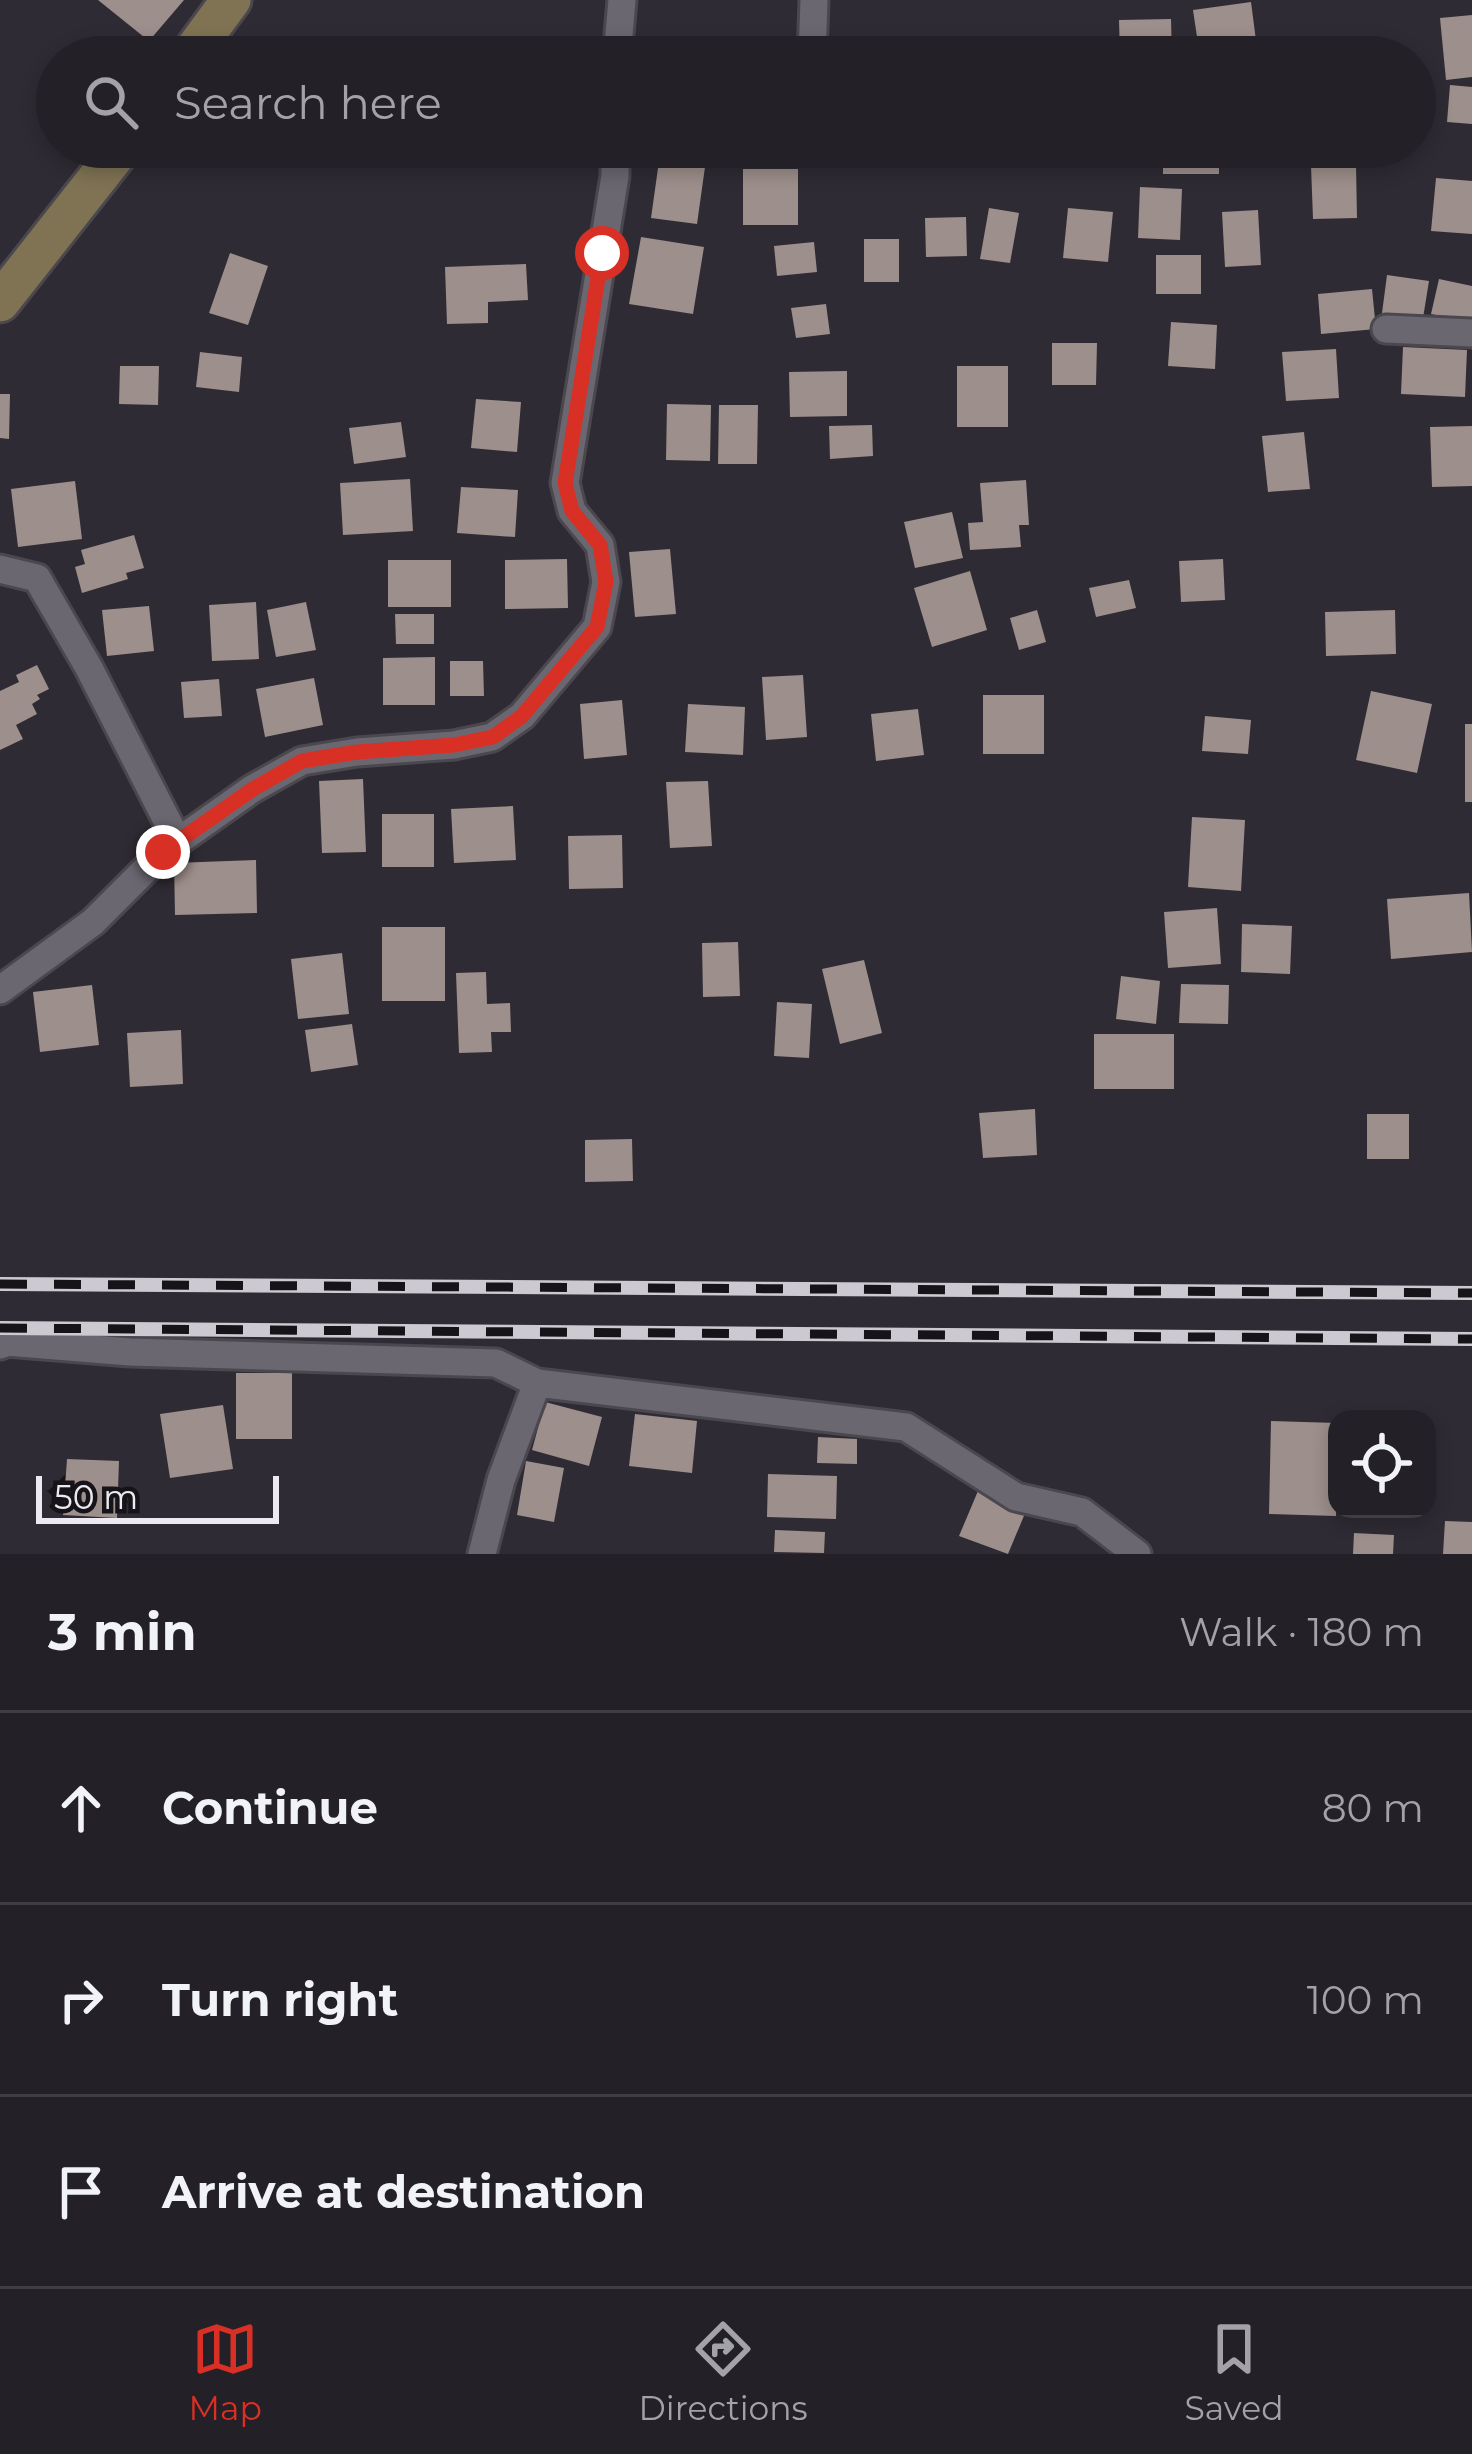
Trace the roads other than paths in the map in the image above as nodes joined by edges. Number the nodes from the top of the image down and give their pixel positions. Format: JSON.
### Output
{"nodes":[{"id":1,"x":231,"y":0,"type":"edge"},
{"id":2,"x":622,"y":0,"type":"edge"},
{"id":3,"x":814,"y":0,"type":"edge"},
{"id":4,"x":204,"y":36,"type":"edge"},
{"id":5,"x":619,"y":36,"type":"edge"},
{"id":6,"x":813,"y":36,"type":"edge"},
{"id":7,"x":105,"y":168,"type":"edge"},
{"id":8,"x":615,"y":168,"type":"edge"},
{"id":9,"x":0,"y":302,"type":"edge"},
{"id":10,"x":1386,"y":329,"type":"dead end"},
{"id":11,"x":1472,"y":333,"type":"edge"},
{"id":12,"x":0,"y":568,"type":"edge"},
{"id":13,"x":178,"y":842,"type":"junction"},
{"id":14,"x":0,"y":990,"type":"edge"},
{"id":15,"x":0,"y":1345,"type":"edge"},
{"id":16,"x":537,"y":1383,"type":"junction"},
{"id":17,"x":482,"y":1554,"type":"edge"},
{"id":18,"x":1137,"y":1554,"type":"edge"}],
"edges":[{"from":1,"to":4,"type":"main road"},
{"from":2,"to":5,"type":"street"},
{"from":3,"to":6,"type":"street"},
{"from":7,"to":9,"type":"main road"},
{"from":8,"to":13,"type":"street"},
{"from":10,"to":11,"type":"street"},
{"from":12,"to":13,"type":"street"},
{"from":13,"to":14,"type":"street"},
{"from":15,"to":16,"type":"street"},
{"from":16,"to":17,"type":"street"},
{"from":16,"to":18,"type":"street"}]}
